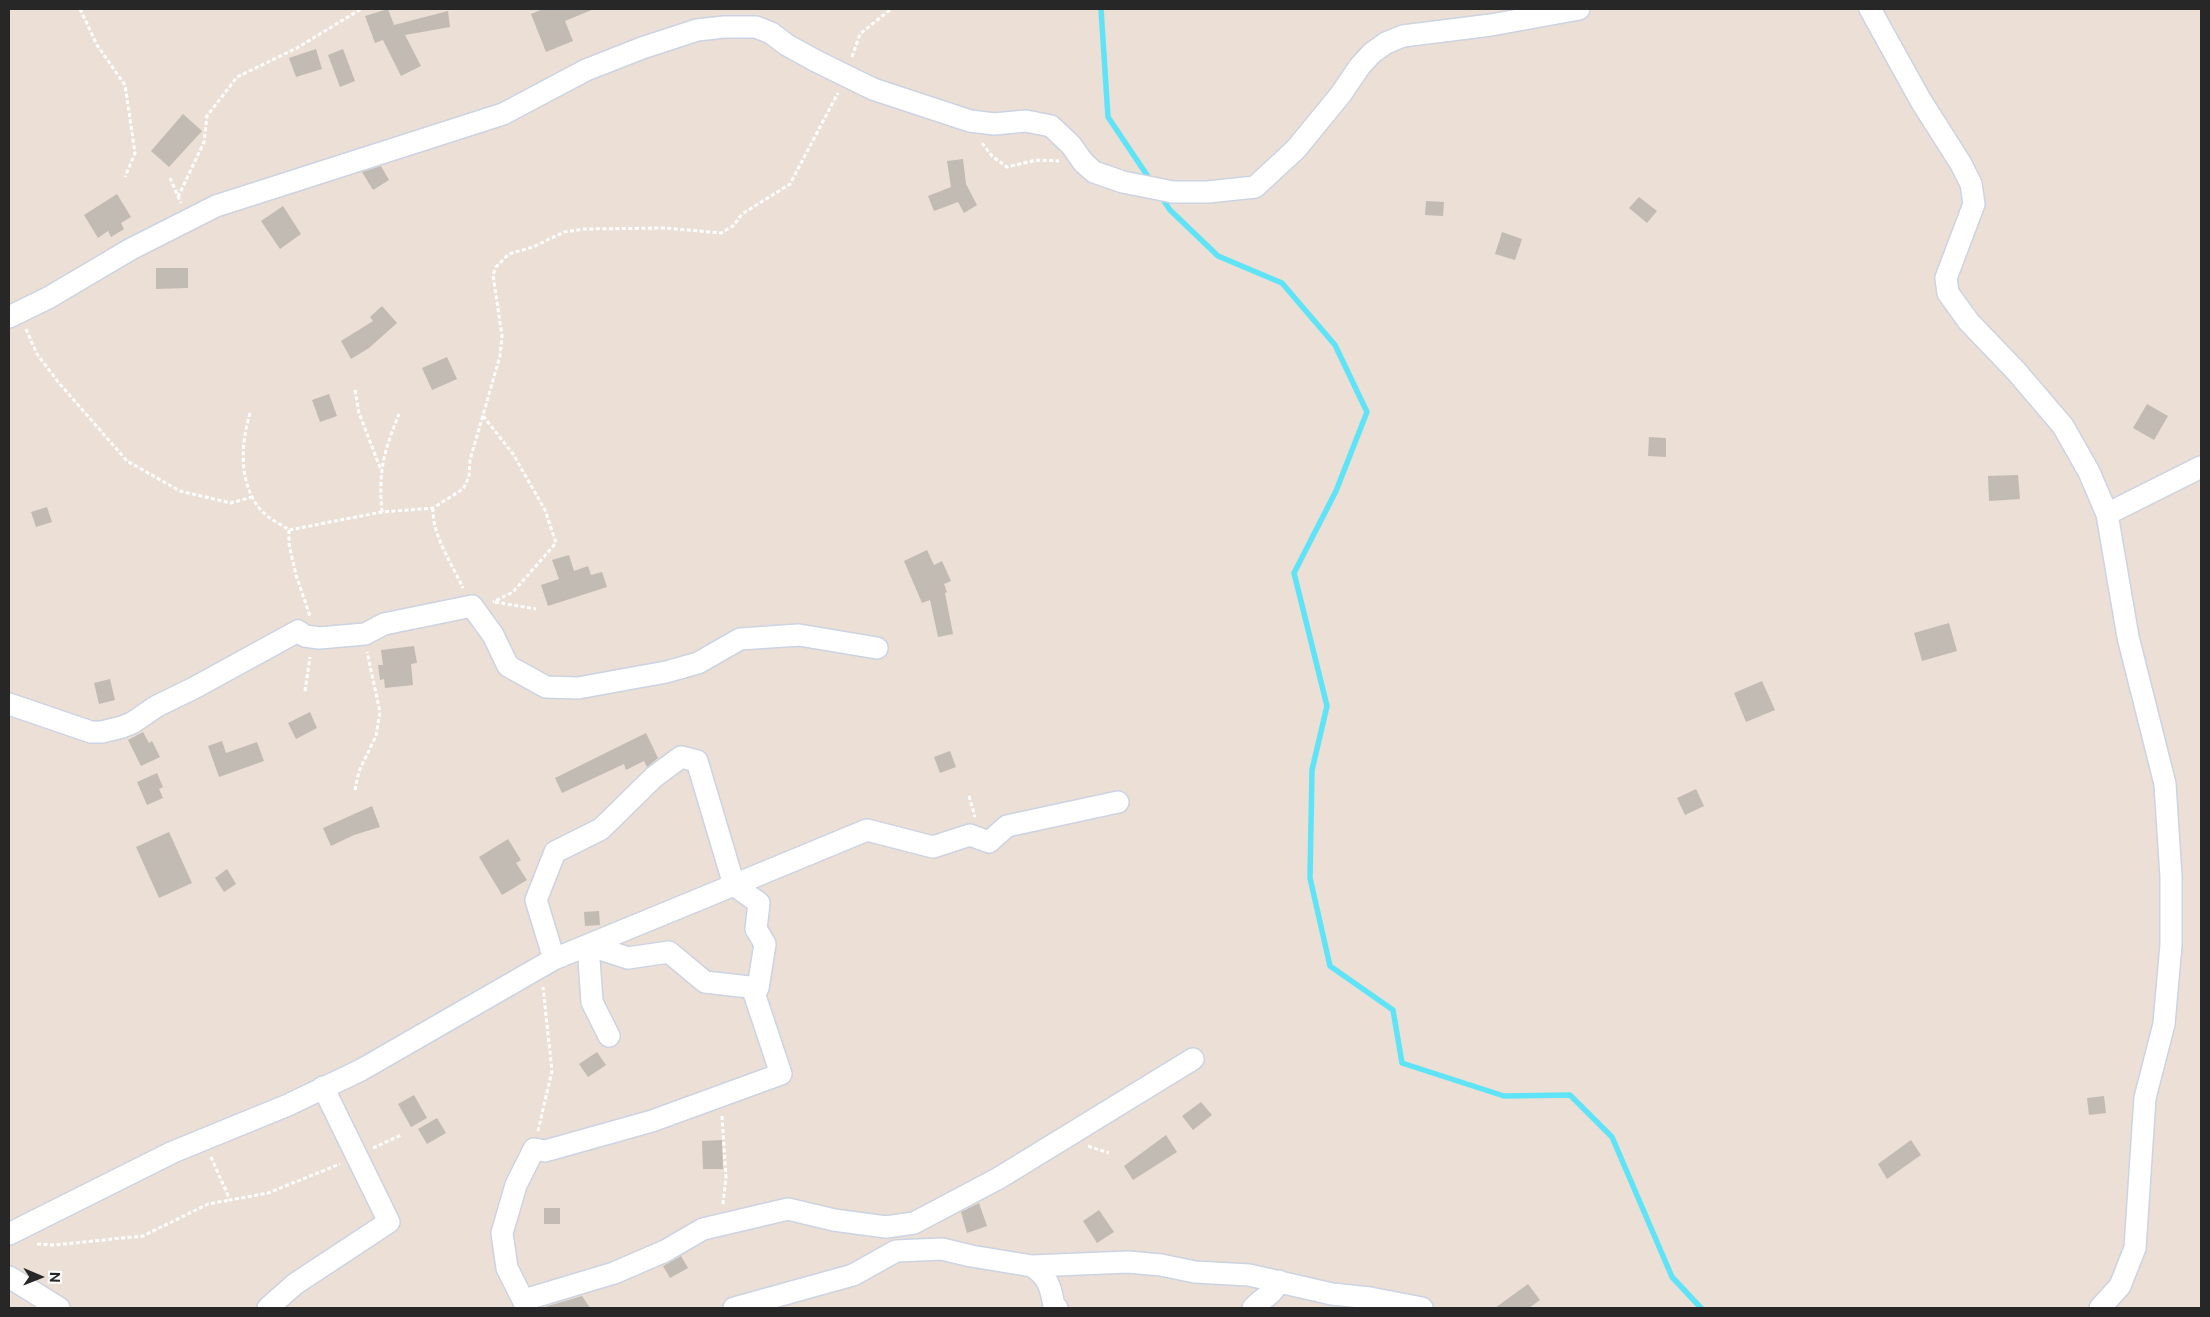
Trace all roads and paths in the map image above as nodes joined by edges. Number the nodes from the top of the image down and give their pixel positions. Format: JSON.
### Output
{"nodes":[{"id":1,"x":80,"y":9,"type":"edge"},
{"id":2,"x":361,"y":9,"type":"edge"},
{"id":3,"x":891,"y":9,"type":"edge"},
{"id":4,"x":1578,"y":9,"type":"edge"},
{"id":5,"x":1870,"y":9,"type":"edge"},
{"id":6,"x":846,"y":76,"type":"junction"},
{"id":7,"x":970,"y":120,"type":"junction"},
{"id":8,"x":1078,"y":156,"type":"junction"},
{"id":9,"x":125,"y":177,"type":"dead end"},
{"id":10,"x":170,"y":178,"type":"dead end"},
{"id":11,"x":178,"y":197,"type":"junction"},
{"id":12,"x":188,"y":220,"type":"junction"},
{"id":13,"x":12,"y":316,"type":"edge"},
{"id":14,"x":354,"y":390,"type":"dead end"},
{"id":15,"x":250,"y":414,"type":"dead end"},
{"id":16,"x":399,"y":414,"type":"dead end"},
{"id":17,"x":483,"y":416,"type":"junction"},
{"id":18,"x":2201,"y":467,"type":"edge"},
{"id":19,"x":382,"y":471,"type":"junction"},
{"id":20,"x":252,"y":497,"type":"junction"},
{"id":21,"x":433,"y":508,"type":"junction"},
{"id":22,"x":382,"y":512,"type":"junction"},
{"id":23,"x":2107,"y":514,"type":"junction"},
{"id":24,"x":289,"y":530,"type":"junction"},
{"id":25,"x":495,"y":602,"type":"junction"},
{"id":26,"x":472,"y":606,"type":"junction"},
{"id":27,"x":536,"y":609,"type":"dead end"},
{"id":28,"x":365,"y":634,"type":"junction"},
{"id":29,"x":310,"y":636,"type":"junction"},
{"id":30,"x":877,"y":648,"type":"dead end"},
{"id":31,"x":305,"y":691,"type":"dead end"},
{"id":32,"x":9,"y":704,"type":"edge"},
{"id":33,"x":355,"y":790,"type":"dead end"},
{"id":34,"x":1118,"y":802,"type":"dead end"},
{"id":35,"x":734,"y":885,"type":"junction"},
{"id":36,"x":588,"y":945,"type":"junction"},
{"id":37,"x":547,"y":963,"type":"junction"},
{"id":38,"x":752,"y":988,"type":"junction"},
{"id":39,"x":610,"y":1036,"type":"dead end"},
{"id":40,"x":1193,"y":1059,"type":"dead end"},
{"id":41,"x":323,"y":1086,"type":"junction"},
{"id":42,"x":720,"y":1096,"type":"junction"},
{"id":43,"x":401,"y":1134,"type":"dead end"},
{"id":44,"x":204,"y":1139,"type":"junction"},
{"id":45,"x":534,"y":1148,"type":"junction"},
{"id":46,"x":357,"y":1156,"type":"junction"},
{"id":47,"x":230,"y":1200,"type":"junction"},
{"id":48,"x":720,"y":1225,"type":"junction"},
{"id":49,"x":9,"y":1234,"type":"edge"},
{"id":50,"x":36,"y":1244,"type":"dead end"},
{"id":51,"x":1032,"y":1266,"type":"junction"},
{"id":52,"x":9,"y":1277,"type":"edge"},
{"id":53,"x":1279,"y":1282,"type":"junction"},
{"id":54,"x":525,"y":1304,"type":"edge"},
{"id":55,"x":59,"y":1308,"type":"edge"},
{"id":56,"x":268,"y":1308,"type":"edge"},
{"id":57,"x":734,"y":1308,"type":"edge"},
{"id":58,"x":1057,"y":1308,"type":"edge"},
{"id":59,"x":1253,"y":1308,"type":"edge"},
{"id":60,"x":1422,"y":1308,"type":"edge"},
{"id":61,"x":2100,"y":1308,"type":"edge"}],
"edges":[{"from":1,"to":9,"type":"path"},
{"from":2,"to":11,"type":"path"},
{"from":3,"to":6,"type":"path"},
{"from":4,"to":8,"type":"street"},
{"from":5,"to":23,"type":"street"},
{"from":6,"to":7,"type":"street"},
{"from":6,"to":12,"type":"street"},
{"from":6,"to":17,"type":"path"},
{"from":7,"to":8,"type":"street"},
{"from":7,"to":8,"type":"path"},
{"from":10,"to":11,"type":"path"},
{"from":11,"to":12,"type":"path"},
{"from":12,"to":13,"type":"street"},
{"from":13,"to":20,"type":"path"},
{"from":14,"to":19,"type":"path"},
{"from":15,"to":20,"type":"path"},
{"from":16,"to":19,"type":"path"},
{"from":17,"to":21,"type":"path"},
{"from":17,"to":25,"type":"path"},
{"from":18,"to":23,"type":"street"},
{"from":19,"to":22,"type":"path"},
{"from":20,"to":24,"type":"path"},
{"from":21,"to":22,"type":"path"},
{"from":21,"to":26,"type":"path"},
{"from":22,"to":24,"type":"path"},
{"from":23,"to":61,"type":"street"},
{"from":24,"to":29,"type":"path"},
{"from":25,"to":26,"type":"path"},
{"from":25,"to":27,"type":"path"},
{"from":26,"to":28,"type":"street"},
{"from":26,"to":30,"type":"street"},
{"from":28,"to":29,"type":"street"},
{"from":28,"to":33,"type":"path"},
{"from":29,"to":31,"type":"path"},
{"from":29,"to":32,"type":"street"},
{"from":34,"to":35,"type":"street"},
{"from":35,"to":36,"type":"street"},
{"from":35,"to":37,"type":"street"},
{"from":35,"to":38,"type":"street"},
{"from":36,"to":37,"type":"street"},
{"from":36,"to":38,"type":"street"},
{"from":36,"to":39,"type":"street"},
{"from":37,"to":41,"type":"street"},
{"from":37,"to":45,"type":"path"},
{"from":38,"to":42,"type":"street"},
{"from":40,"to":48,"type":"street"},
{"from":41,"to":44,"type":"street"},
{"from":41,"to":46,"type":"street"},
{"from":42,"to":45,"type":"street"},
{"from":42,"to":48,"type":"path"},
{"from":43,"to":46,"type":"path"},
{"from":44,"to":47,"type":"path"},
{"from":44,"to":49,"type":"street"},
{"from":45,"to":54,"type":"street"},
{"from":46,"to":47,"type":"path"},
{"from":46,"to":56,"type":"street"},
{"from":47,"to":50,"type":"path"},
{"from":48,"to":54,"type":"street"},
{"from":51,"to":53,"type":"street"},
{"from":51,"to":57,"type":"street"},
{"from":51,"to":58,"type":"street"},
{"from":52,"to":55,"type":"street"},
{"from":53,"to":59,"type":"street"},
{"from":53,"to":60,"type":"street"}]}
